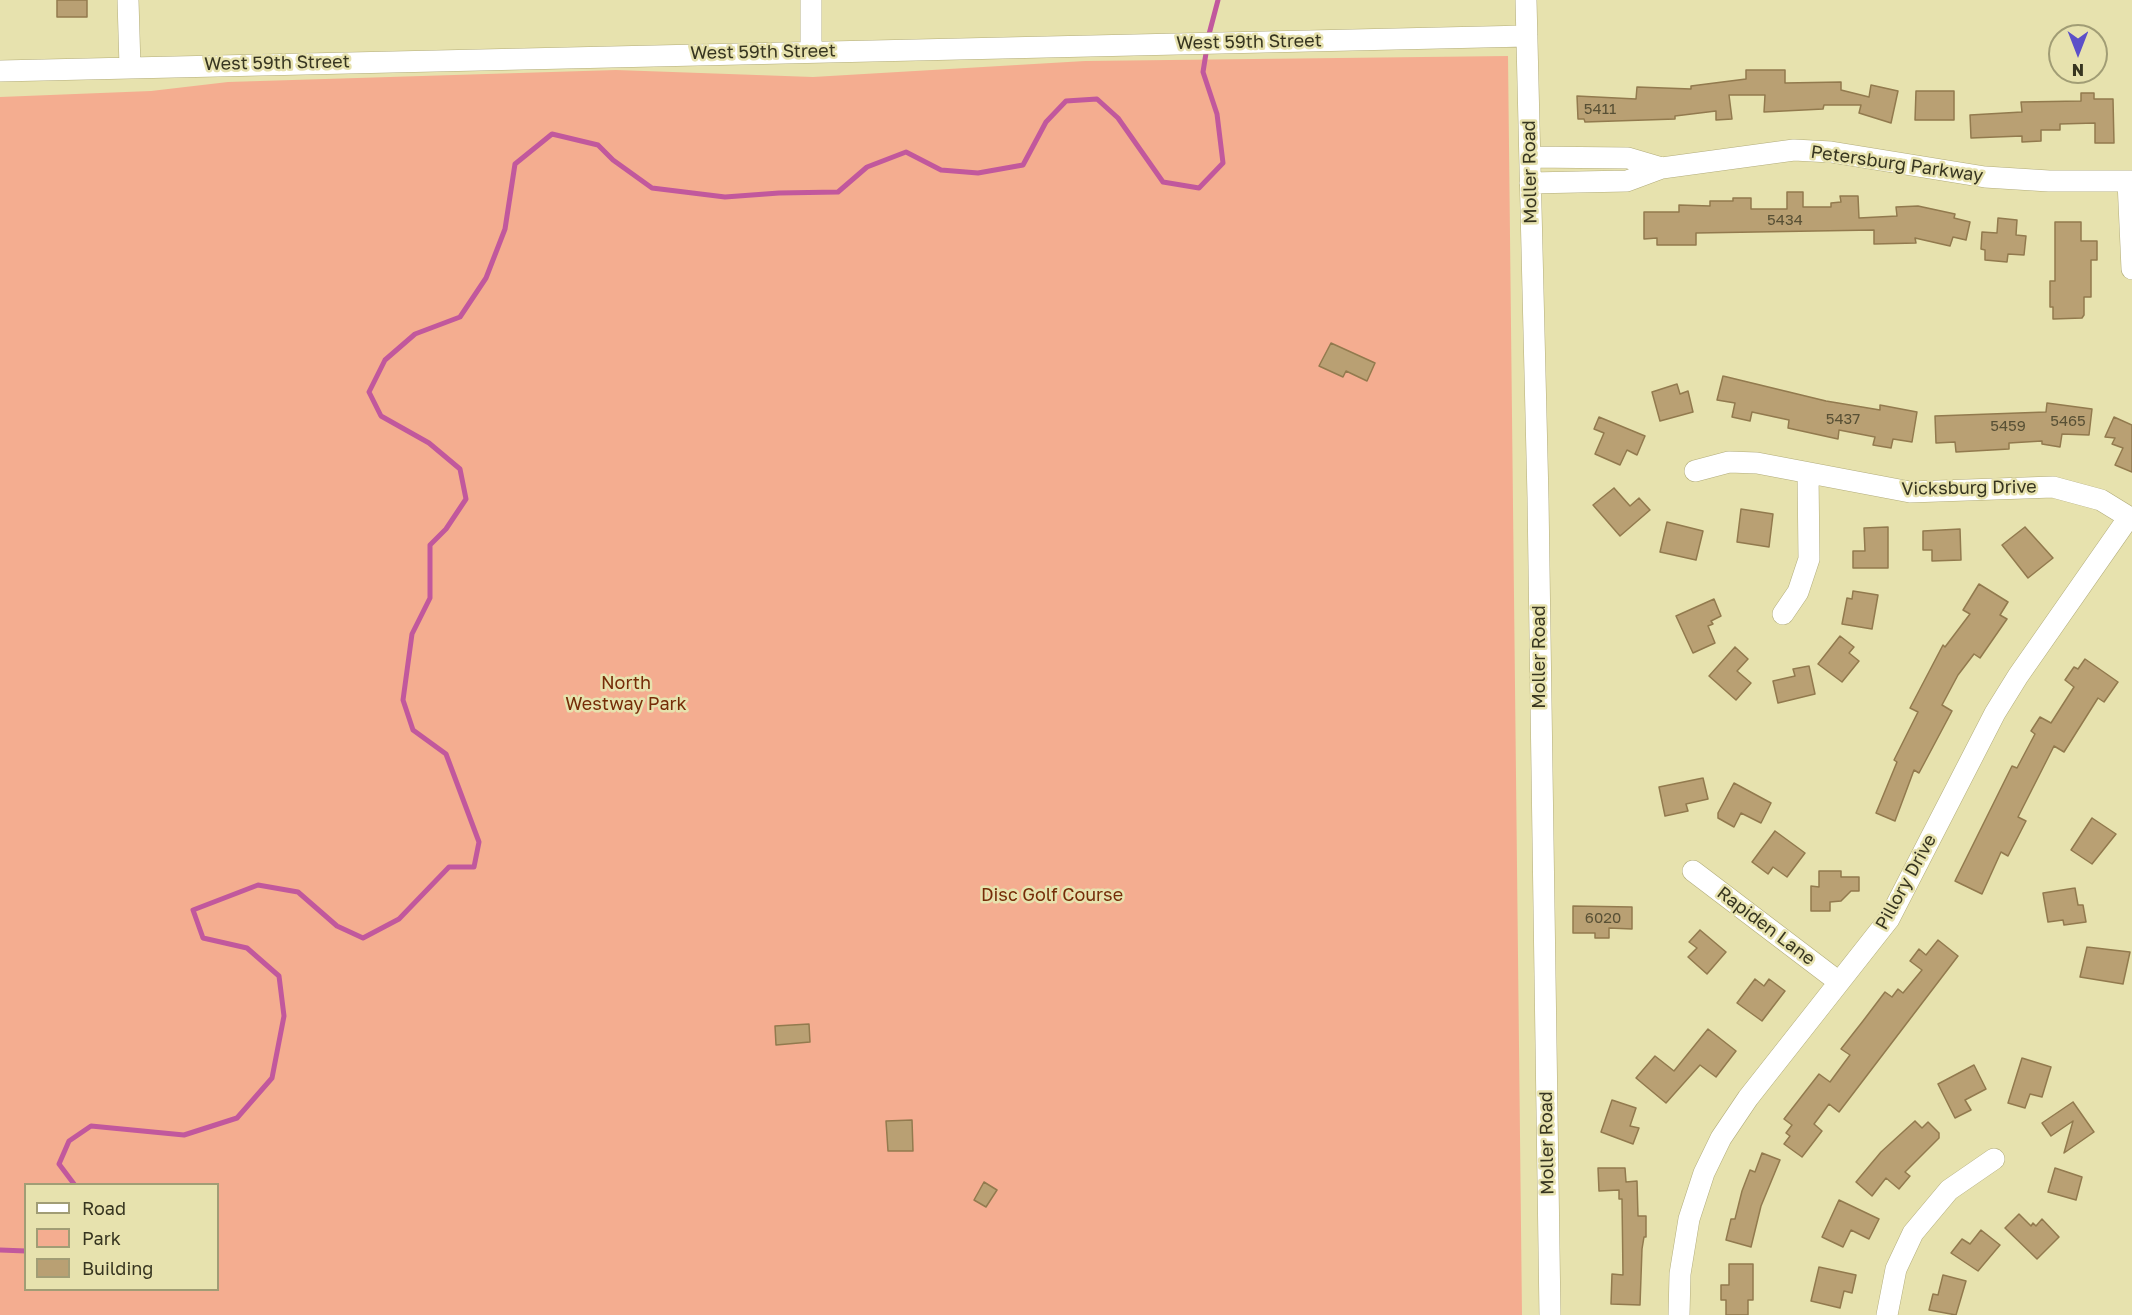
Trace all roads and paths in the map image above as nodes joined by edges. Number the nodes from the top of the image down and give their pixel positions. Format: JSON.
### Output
{"nodes":[{"id":1,"x":128,"y":0,"type":"edge"},
{"id":2,"x":810,"y":0,"type":"edge"},
{"id":3,"x":1526,"y":0,"type":"edge"},
{"id":4,"x":1527,"y":36,"type":"junction"},
{"id":5,"x":811,"y":51,"type":"junction"},
{"id":6,"x":130,"y":67,"type":"junction"},
{"id":7,"x":0,"y":71,"type":"edge"},
{"id":8,"x":1530,"y":158,"type":"junction"},
{"id":9,"x":1662,"y":168,"type":"junction"},
{"id":10,"x":2130,"y":181,"type":"edge"},
{"id":11,"x":1530,"y":183,"type":"junction"},
{"id":12,"x":2132,"y":268,"type":"edge"},
{"id":13,"x":1695,"y":471,"type":"dead end"},
{"id":14,"x":1808,"y":473,"type":"junction"},
{"id":15,"x":2131,"y":518,"type":"edge"},
{"id":16,"x":1783,"y":614,"type":"dead end"},
{"id":17,"x":1693,"y":871,"type":"dead end"},
{"id":18,"x":1839,"y":982,"type":"junction"},
{"id":19,"x":1994,"y":1159,"type":"dead end"},
{"id":20,"x":1550,"y":1315,"type":"edge"},
{"id":21,"x":1679,"y":1315,"type":"edge"},
{"id":22,"x":1887,"y":1315,"type":"edge"}],
"edges":[{"from":1,"to":6,"type":"street"},
{"from":2,"to":5,"type":"street"},
{"from":3,"to":4,"type":"street","name":"Moller Road"},
{"from":4,"to":5,"type":"street","name":"West 59th Street"},
{"from":4,"to":8,"type":"street","name":"Moller Road"},
{"from":5,"to":6,"type":"street","name":"West 59th Street"},
{"from":6,"to":7,"type":"street","name":"West 59th Street"},
{"from":8,"to":9,"type":"street","name":"Petersburg Parkway"},
{"from":8,"to":11,"type":"street","name":"Moller Road"},
{"from":9,"to":10,"type":"street","name":"Petersburg Parkway"},
{"from":9,"to":11,"type":"street","name":"Petersburg Parkway"},
{"from":10,"to":12,"type":"street"},
{"from":11,"to":20,"type":"street","name":"Moller Road"},
{"from":13,"to":14,"type":"street","name":"Vicksburg Drive"},
{"from":14,"to":15,"type":"street","name":"Vicksburg Drive"},
{"from":14,"to":16,"type":"street"},
{"from":15,"to":18,"type":"street","name":"Pillory Drive"},
{"from":17,"to":18,"type":"street","name":"Rapiden Lane"},
{"from":18,"to":21,"type":"street","name":"Pillory Drive"},
{"from":19,"to":22,"type":"street"}]}
